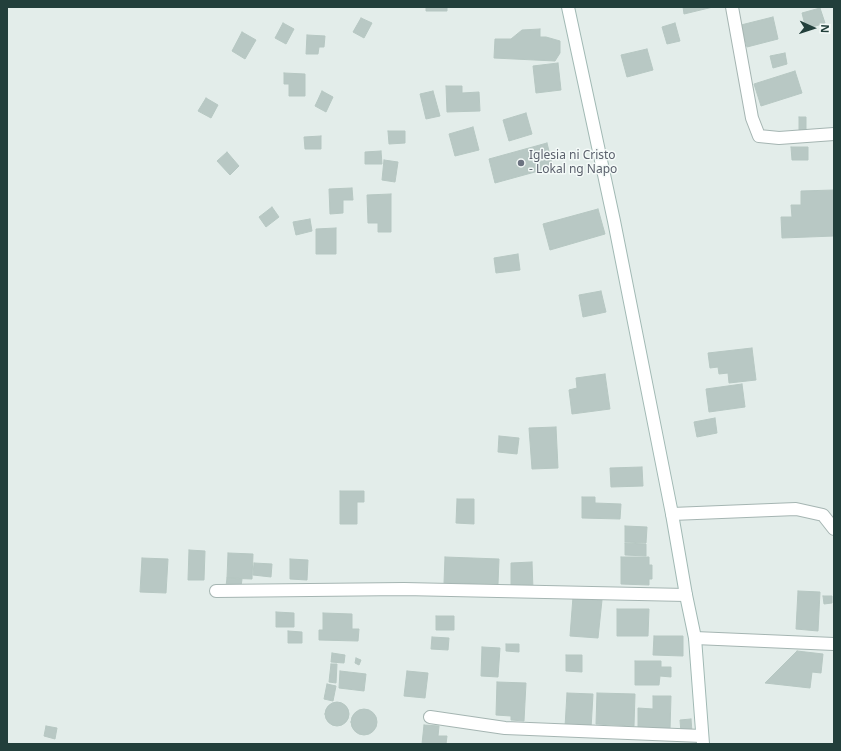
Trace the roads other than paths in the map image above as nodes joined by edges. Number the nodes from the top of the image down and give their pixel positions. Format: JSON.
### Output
{"nodes":[{"id":1,"x":568,"y":7,"type":"edge"},
{"id":2,"x":732,"y":7,"type":"edge"},
{"id":3,"x":834,"y":134,"type":"edge"},
{"id":4,"x":672,"y":514,"type":"junction"},
{"id":5,"x":834,"y":529,"type":"edge"},
{"id":6,"x":216,"y":591,"type":"dead end"},
{"id":7,"x":686,"y":595,"type":"junction"},
{"id":8,"x":695,"y":638,"type":"junction"},
{"id":9,"x":834,"y":644,"type":"edge"},
{"id":10,"x":430,"y":717,"type":"dead end"},
{"id":11,"x":702,"y":740,"type":"edge"}],
"edges":[{"from":1,"to":4,"type":"street"},
{"from":2,"to":3,"type":"street"},
{"from":4,"to":5,"type":"street"},
{"from":4,"to":7,"type":"street"},
{"from":6,"to":7,"type":"street"},
{"from":7,"to":8,"type":"street"},
{"from":8,"to":9,"type":"street"},
{"from":8,"to":11,"type":"street"},
{"from":10,"to":11,"type":"street"}]}
